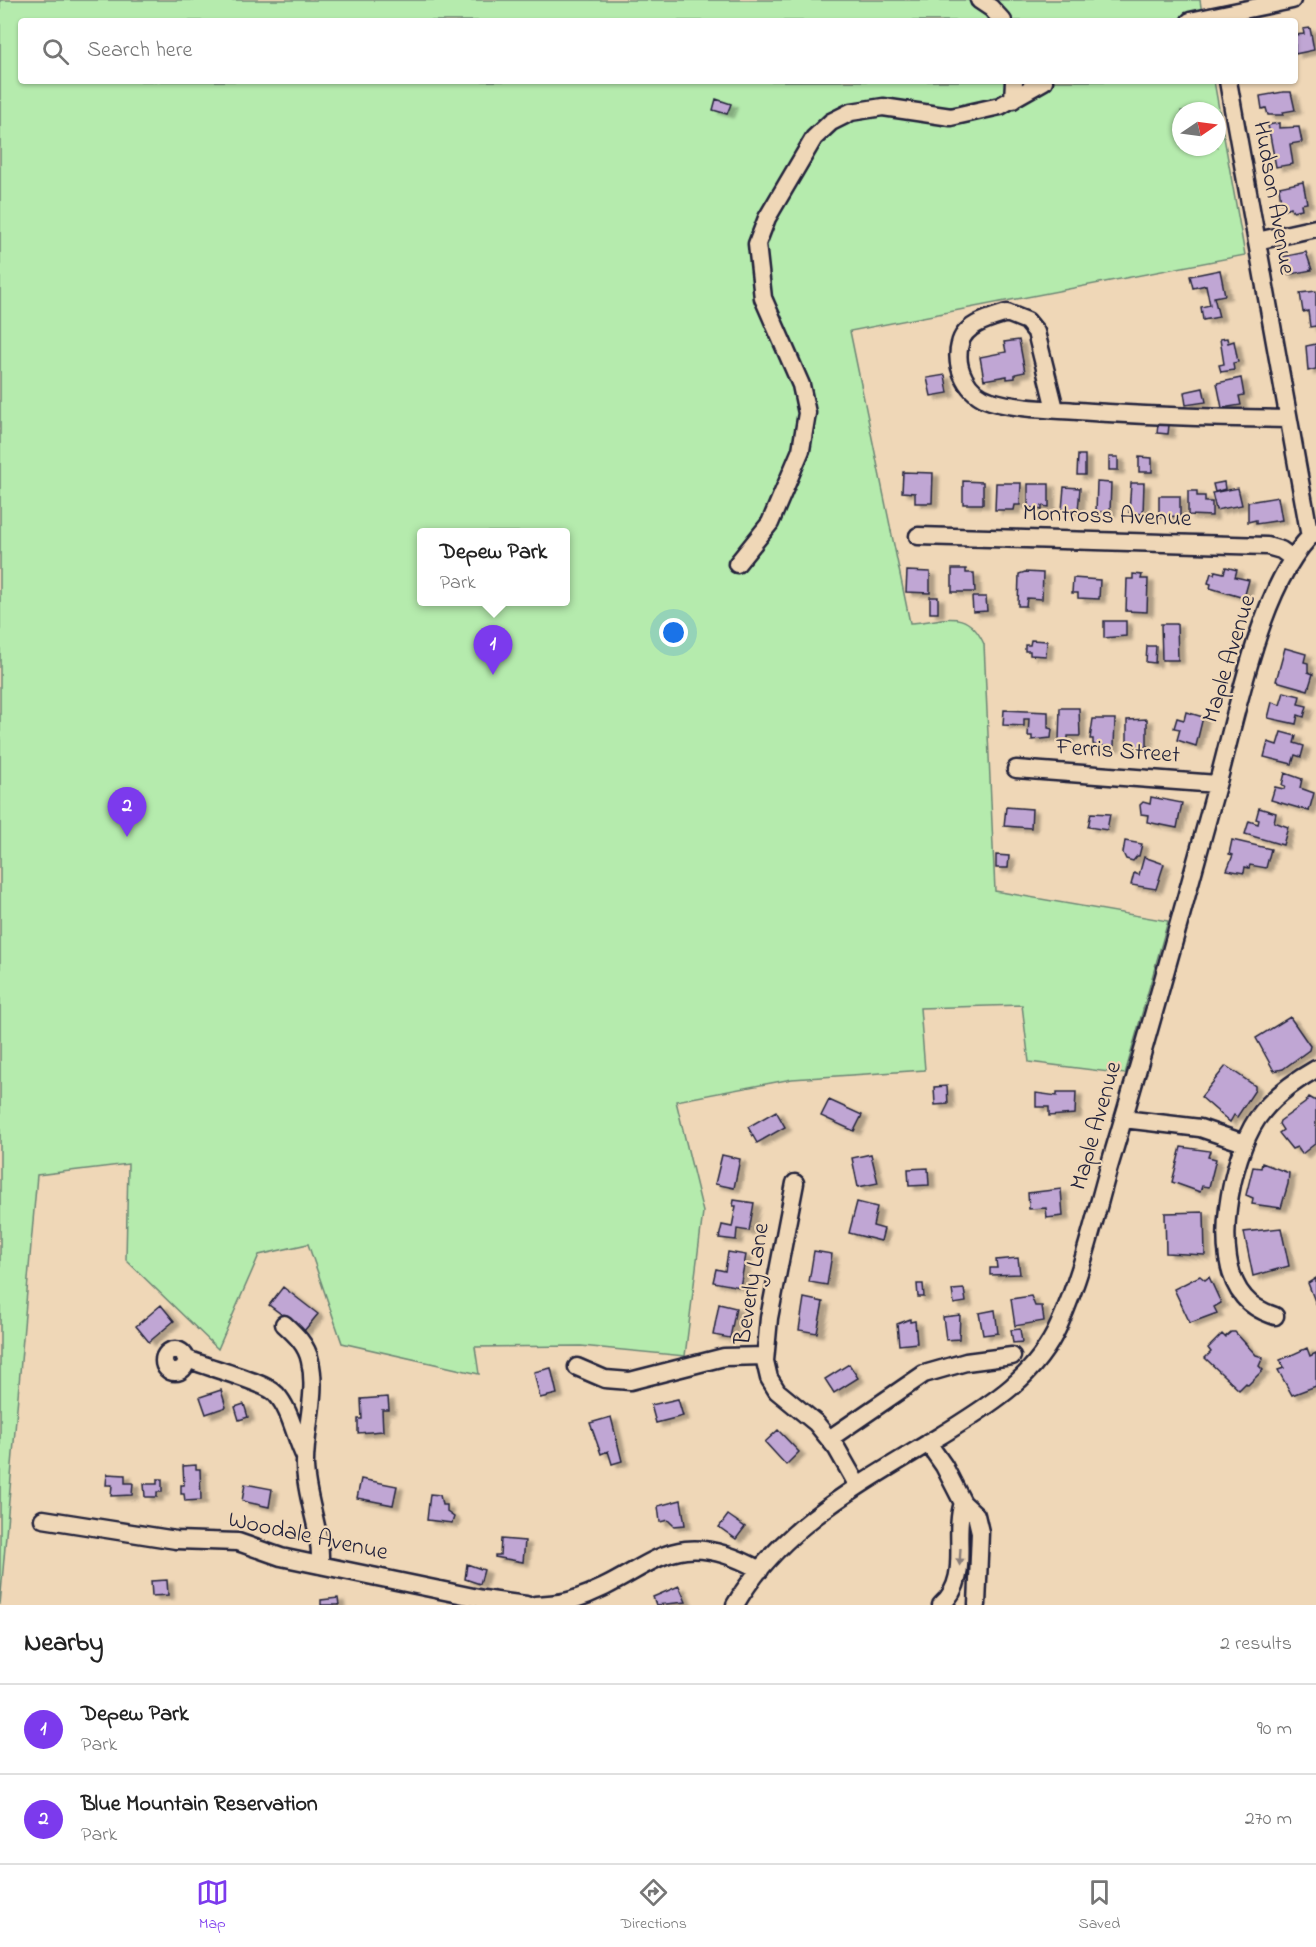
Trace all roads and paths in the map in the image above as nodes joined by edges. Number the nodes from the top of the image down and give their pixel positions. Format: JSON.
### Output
{"nodes":[{"id":1,"x":978,"y":0,"type":"edge"},
{"id":2,"x":1292,"y":0,"type":"edge"},
{"id":3,"x":1215,"y":12,"type":"edge"},
{"id":4,"x":1000,"y":18,"type":"edge"},
{"id":5,"x":1198,"y":18,"type":"edge"},
{"id":6,"x":1014,"y":84,"type":"edge"},
{"id":7,"x":1039,"y":84,"type":"edge"},
{"id":8,"x":1229,"y":84,"type":"edge"},
{"id":9,"x":1013,"y":100,"type":"junction"},
{"id":10,"x":1316,"y":228,"type":"edge"},
{"id":11,"x":1257,"y":241,"type":"junction"},
{"id":12,"x":1055,"y":409,"type":"junction"},
{"id":13,"x":1288,"y":419,"type":"junction"},
{"id":14,"x":1313,"y":534,"type":"edge"},
{"id":15,"x":918,"y":536,"type":"dead end"},
{"id":16,"x":1292,"y":558,"type":"junction"},
{"id":17,"x":737,"y":564,"type":"dead end"},
{"id":18,"x":1016,"y":769,"type":"dead end"},
{"id":19,"x":1217,"y":784,"type":"junction"},
{"id":20,"x":1316,"y":1069,"type":"edge"},
{"id":21,"x":1124,"y":1119,"type":"junction"},
{"id":22,"x":1244,"y":1143,"type":"junction"},
{"id":23,"x":795,"y":1183,"type":"dead end"},
{"id":24,"x":1275,"y":1316,"type":"dead end"},
{"id":25,"x":284,"y":1324,"type":"dead end"},
{"id":26,"x":765,"y":1356,"type":"junction"},
{"id":27,"x":1012,"y":1356,"type":"dead end"},
{"id":28,"x":185,"y":1358,"type":"dead end"},
{"id":29,"x":577,"y":1367,"type":"dead end"},
{"id":30,"x":829,"y":1439,"type":"junction"},
{"id":31,"x":928,"y":1443,"type":"junction"},
{"id":32,"x":306,"y":1458,"type":"junction"},
{"id":33,"x":858,"y":1486,"type":"junction"},
{"id":34,"x":963,"y":1503,"type":"junction"},
{"id":35,"x":43,"y":1520,"type":"dead end"},
{"id":36,"x":320,"y":1565,"type":"junction"},
{"id":37,"x":760,"y":1570,"type":"junction"},
{"id":38,"x":526,"y":1605,"type":"edge"},
{"id":39,"x":535,"y":1605,"type":"edge"},
{"id":40,"x":735,"y":1605,"type":"edge"},
{"id":41,"x":941,"y":1605,"type":"edge"},
{"id":42,"x":976,"y":1605,"type":"edge"}],
"edges":[{"from":1,"to":4,"type":"street"},
{"from":2,"to":3,"type":"street"},
{"from":3,"to":5,"type":"street"},
{"from":6,"to":9,"type":"street"},
{"from":7,"to":9,"type":"street"},
{"from":8,"to":11,"type":"street","name":"Hudson Avenue"},
{"from":9,"to":17,"type":"street"},
{"from":10,"to":11,"type":"street"},
{"from":11,"to":13,"type":"street","name":"Hudson Avenue"},
{"from":12,"to":12,"type":"street"},
{"from":12,"to":13,"type":"street"},
{"from":13,"to":14,"type":"street","name":"Hudson Avenue"},
{"from":14,"to":16,"type":"street","name":"Maple Avenue"},
{"from":15,"to":16,"type":"street","name":"Montross Avenue"},
{"from":16,"to":19,"type":"street","name":"Maple Avenue"},
{"from":18,"to":19,"type":"street","name":"Ferris Street"},
{"from":19,"to":21,"type":"street","name":"Maple Avenue"},
{"from":20,"to":22,"type":"street"},
{"from":21,"to":22,"type":"street"},
{"from":21,"to":31,"type":"street","name":"Maple Avenue"},
{"from":22,"to":24,"type":"street"},
{"from":23,"to":26,"type":"street","name":"Beverly Lane"},
{"from":25,"to":32,"type":"street"},
{"from":26,"to":29,"type":"street"},
{"from":26,"to":30,"type":"street","name":"Beverly Lane"},
{"from":27,"to":30,"type":"street"},
{"from":28,"to":32,"type":"street"},
{"from":30,"to":33,"type":"street","name":"Beverly Lane"},
{"from":31,"to":33,"type":"street","name":"Maple Avenue"},
{"from":31,"to":34,"type":"street"},
{"from":32,"to":36,"type":"street"},
{"from":33,"to":37,"type":"street","name":"Maple Avenue"},
{"from":34,"to":41,"type":"street","one_way":true},
{"from":34,"to":42,"type":"street"},
{"from":35,"to":36,"type":"street","name":"Woodale Avenue"},
{"from":36,"to":38,"type":"street","name":"Woodale Avenue"},
{"from":37,"to":39,"type":"street"},
{"from":37,"to":40,"type":"street","name":"Maple Avenue"}]}
